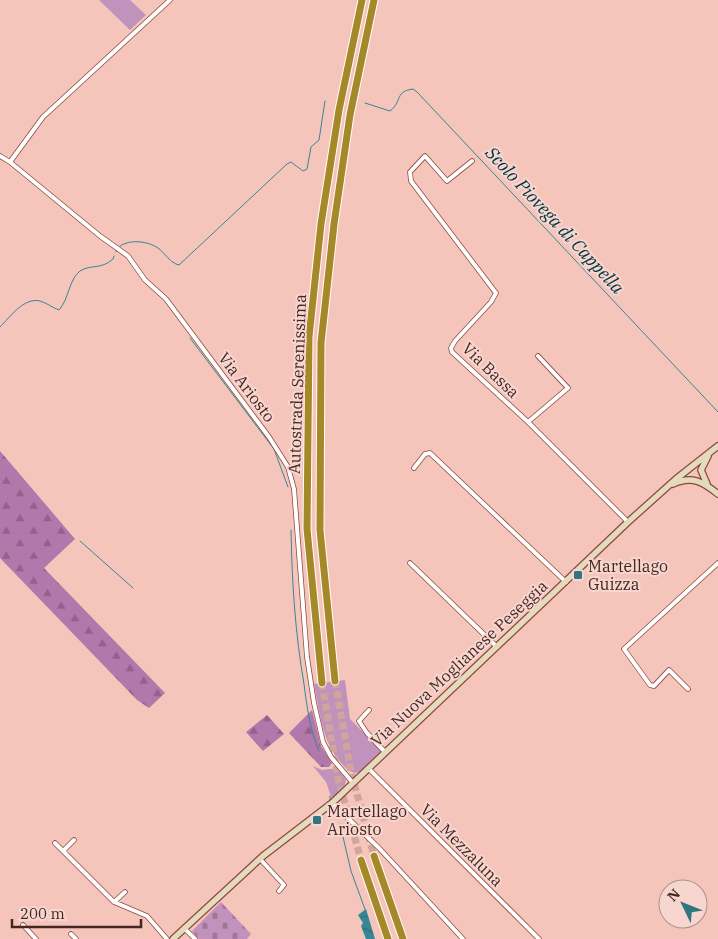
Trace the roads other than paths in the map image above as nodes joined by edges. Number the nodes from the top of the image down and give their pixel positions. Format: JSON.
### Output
{"nodes":[{"id":1,"x":170,"y":0,"type":"edge"},
{"id":2,"x":362,"y":0,"type":"edge"},
{"id":3,"x":374,"y":0,"type":"edge"},
{"id":4,"x":0,"y":156,"type":"edge"},
{"id":5,"x":472,"y":161,"type":"dead end"},
{"id":6,"x":10,"y":162,"type":"junction"},
{"id":7,"x":538,"y":356,"type":"dead end"},
{"id":8,"x":528,"y":422,"type":"junction"},
{"id":9,"x":716,"y":447,"type":"edge"},
{"id":10,"x":691,"y":466,"type":"junction"},
{"id":11,"x":414,"y":468,"type":"dead end"},
{"id":12,"x":701,"y":473,"type":"junction"},
{"id":13,"x":696,"y":480,"type":"junction"},
{"id":14,"x":708,"y":486,"type":"junction"},
{"id":15,"x":667,"y":487,"type":"junction"},
{"id":16,"x":718,"y":494,"type":"edge"},
{"id":17,"x":628,"y":522,"type":"junction"},
{"id":18,"x":410,"y":563,"type":"dead end"},
{"id":19,"x":718,"y":563,"type":"edge"},
{"id":20,"x":566,"y":582,"type":"junction"},
{"id":21,"x":497,"y":647,"type":"junction"},
{"id":22,"x":335,"y":681,"type":"tunnel mouth"},
{"id":23,"x":322,"y":683,"type":"tunnel mouth"},
{"id":24,"x":688,"y":689,"type":"dead end"},
{"id":25,"x":369,"y":710,"type":"dead end"},
{"id":26,"x":385,"y":752,"type":"junction"},
{"id":27,"x":368,"y":768,"type":"junction"},
{"id":28,"x":353,"y":783,"type":"junction"},
{"id":29,"x":332,"y":803,"type":"junction"},
{"id":30,"x":74,"y":840,"type":"dead end"},
{"id":31,"x":54,"y":843,"type":"dead end"},
{"id":32,"x":63,"y":851,"type":"junction"},
{"id":33,"x":374,"y":856,"type":"tunnel mouth"},
{"id":34,"x":260,"y":859,"type":"junction"},
{"id":35,"x":361,"y":860,"type":"tunnel mouth"},
{"id":36,"x":279,"y":890,"type":"dead end"},
{"id":37,"x":125,"y":892,"type":"dead end"},
{"id":38,"x":114,"y":902,"type":"junction"},
{"id":39,"x":23,"y":925,"type":"dead end"},
{"id":40,"x":184,"y":928,"type":"junction"},
{"id":41,"x":71,"y":934,"type":"dead end"},
{"id":42,"x":36,"y":939,"type":"edge"},
{"id":43,"x":76,"y":939,"type":"edge"},
{"id":44,"x":167,"y":939,"type":"edge"},
{"id":45,"x":173,"y":939,"type":"edge"},
{"id":46,"x":195,"y":939,"type":"edge"},
{"id":47,"x":388,"y":939,"type":"edge"},
{"id":48,"x":402,"y":939,"type":"edge"},
{"id":49,"x":463,"y":939,"type":"edge"},
{"id":50,"x":539,"y":939,"type":"edge"}],
"edges":[{"from":1,"to":6,"type":"street"},
{"from":2,"to":23,"type":"highway","name":"Autostrada Serenissima"},
{"from":3,"to":22,"type":"highway","name":"Autostrada Serenissima"},
{"from":4,"to":6,"type":"street","name":"Via Ariosto"},
{"from":5,"to":8,"type":"street","name":"Via Bassa"},
{"from":6,"to":28,"type":"street","name":"Via Ariosto"},
{"from":7,"to":8,"type":"street"},
{"from":8,"to":17,"type":"street","name":"Via Bassa"},
{"from":9,"to":10,"type":"main road","name":"Via Nuova Moglianese Peseggia"},
{"from":9,"to":12,"type":"main road"},
{"from":10,"to":12,"type":"main road"},
{"from":10,"to":13,"type":"main road"},
{"from":10,"to":15,"type":"main road","name":"Via Nuova Moglianese Peseggia"},
{"from":11,"to":20,"type":"street"},
{"from":12,"to":14,"type":"main road"},
{"from":13,"to":14,"type":"main road"},
{"from":13,"to":15,"type":"main road"},
{"from":14,"to":16,"type":"main road"},
{"from":15,"to":17,"type":"main road","name":"Via Nuova Moglianese Peseggia"},
{"from":17,"to":20,"type":"main road","name":"Via Nuova Moglianese Peseggia"},
{"from":18,"to":21,"type":"street"},
{"from":19,"to":24,"type":"street"},
{"from":20,"to":21,"type":"main road","name":"Via Nuova Moglianese Peseggia"},
{"from":21,"to":26,"type":"main road","name":"Via Nuova Moglianese Peseggia"},
{"from":25,"to":26,"type":"street"},
{"from":26,"to":27,"type":"main road","name":"Via Nuova Moglianese Peseggia"},
{"from":27,"to":28,"type":"main road","name":"Via Nuova Moglianese Peseggia"},
{"from":27,"to":50,"type":"street","name":"Via Mezzaluna"},
{"from":28,"to":29,"type":"main road","name":"Via Nuova Moglianese Peseggia"},
{"from":29,"to":34,"type":"main road","name":"Via Nuova Moglianese Peseggia"},
{"from":29,"to":49,"type":"street"},
{"from":30,"to":32,"type":"street"},
{"from":31,"to":32,"type":"street"},
{"from":32,"to":38,"type":"street"},
{"from":33,"to":48,"type":"highway"},
{"from":34,"to":36,"type":"street"},
{"from":34,"to":40,"type":"main road","name":"Via Nuova Moglianese Peseggia"},
{"from":35,"to":47,"type":"highway"},
{"from":37,"to":38,"type":"street"},
{"from":38,"to":44,"type":"street"},
{"from":39,"to":42,"type":"street"},
{"from":40,"to":45,"type":"main road","name":"Via Nuova Moglianese Peseggia"},
{"from":40,"to":46,"type":"street"},
{"from":41,"to":43,"type":"street"}]}
